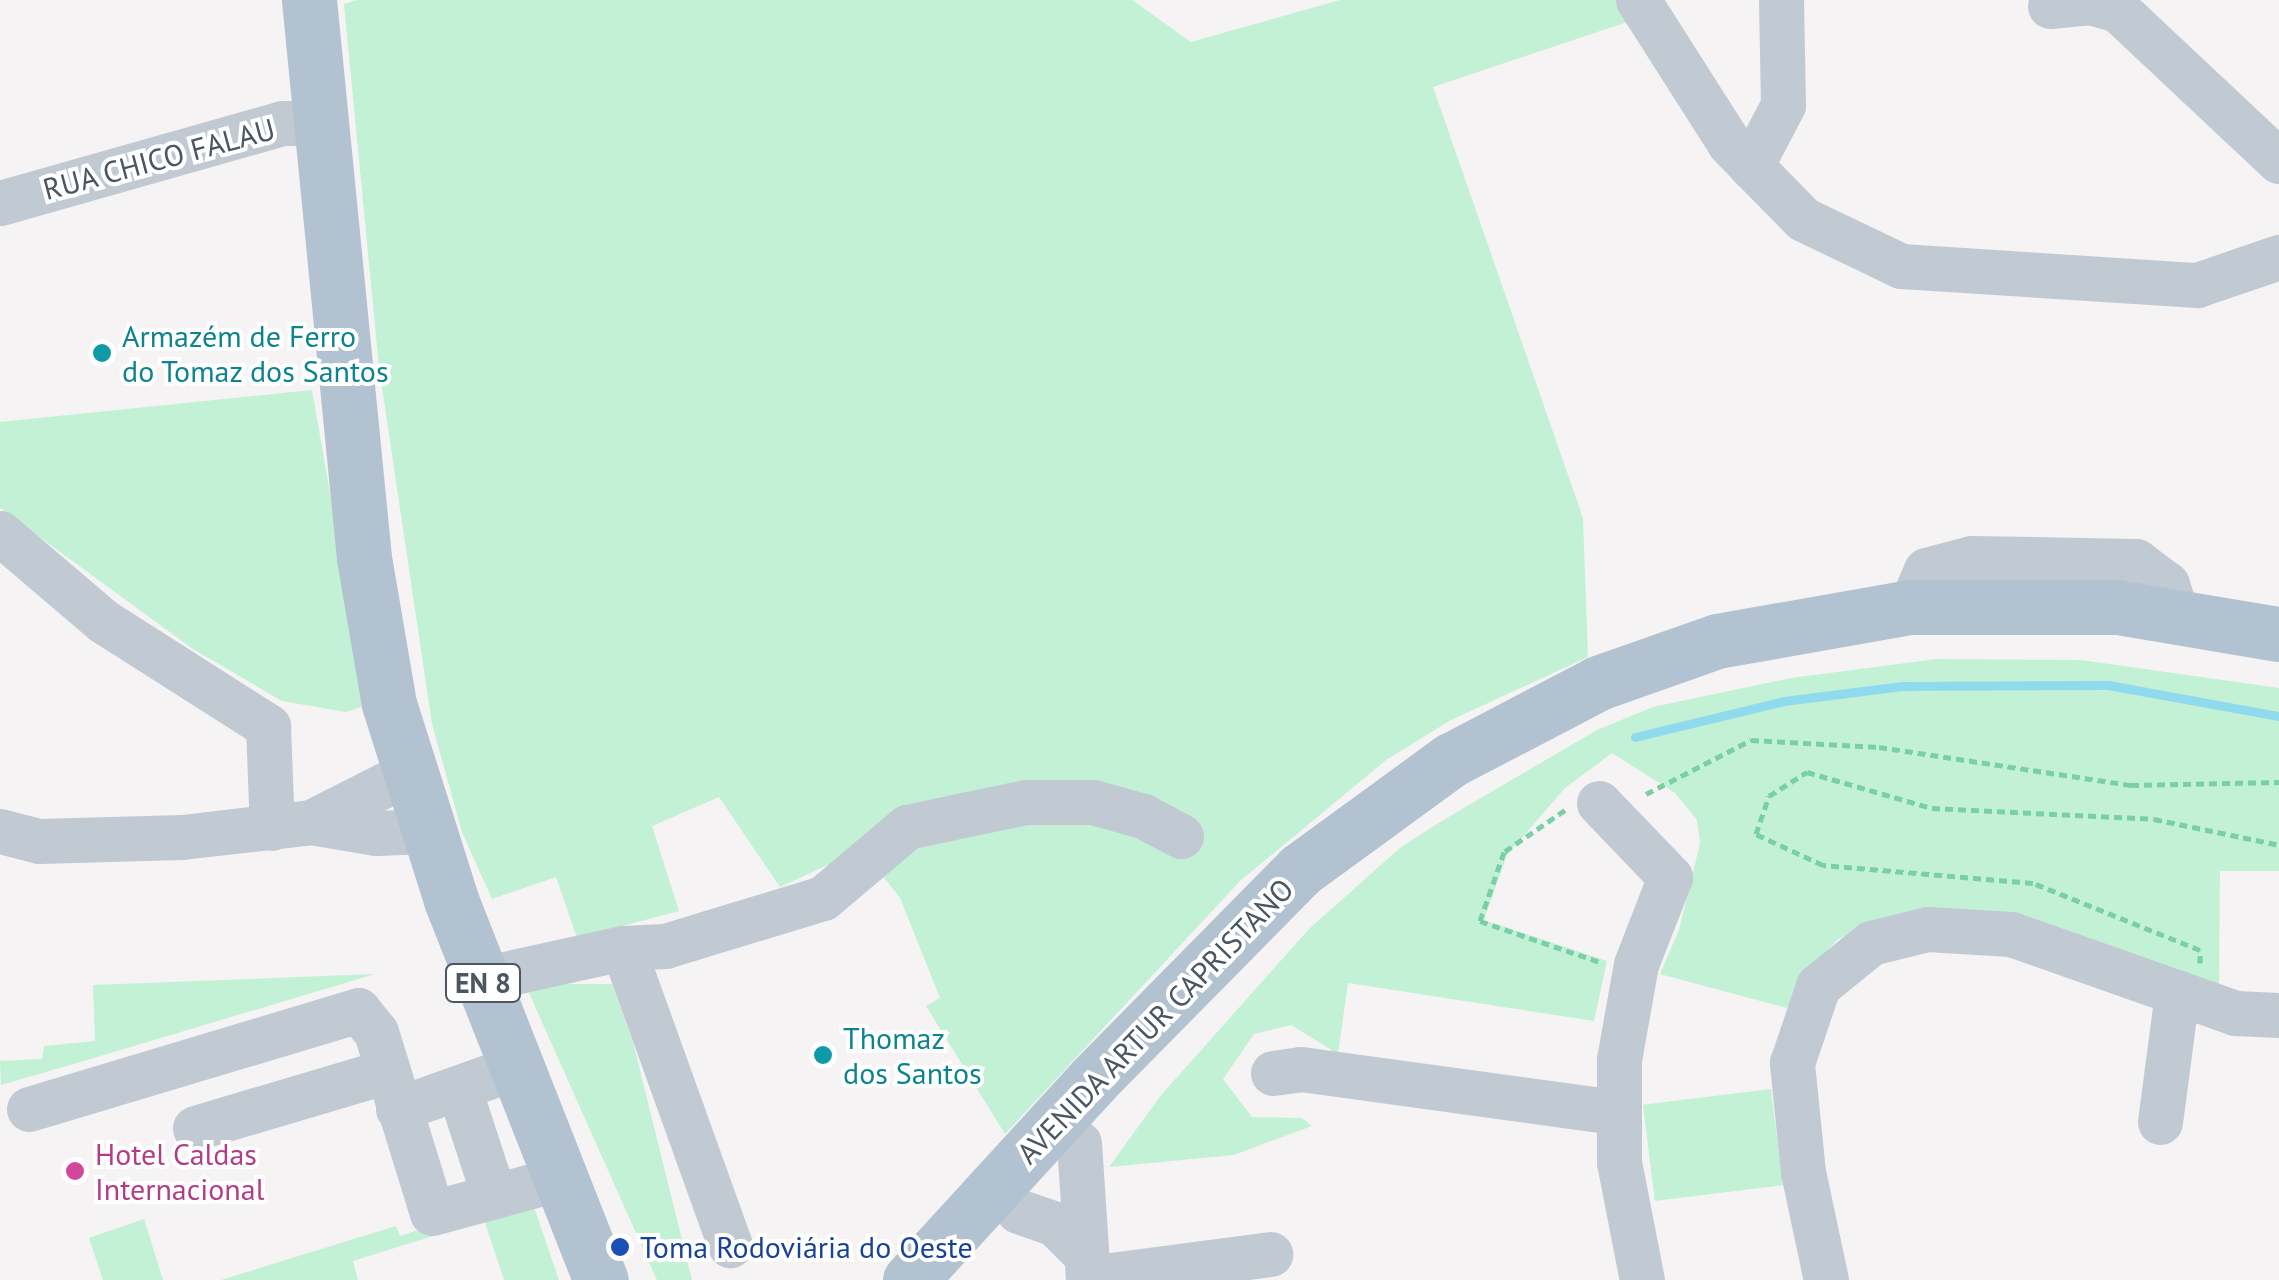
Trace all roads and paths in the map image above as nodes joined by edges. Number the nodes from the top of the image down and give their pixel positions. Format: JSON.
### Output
{"nodes":[{"id":1,"x":308,"y":0,"type":"edge"},
{"id":2,"x":1638,"y":0,"type":"edge"},
{"id":3,"x":1781,"y":0,"type":"edge"},
{"id":4,"x":2050,"y":6,"type":"dead end"},
{"id":5,"x":320,"y":123,"type":"junction"},
{"id":6,"x":2279,"y":161,"type":"edge"},
{"id":7,"x":1751,"y":166,"type":"junction"},
{"id":8,"x":0,"y":203,"type":"edge"},
{"id":9,"x":2279,"y":256,"type":"edge"},
{"id":10,"x":0,"y":533,"type":"edge"},
{"id":11,"x":2279,"y":634,"type":"edge"},
{"id":12,"x":2279,"y":670,"type":"edge"},
{"id":13,"x":408,"y":773,"type":"junction"},
{"id":14,"x":2279,"y":782,"type":"edge"},
{"id":15,"x":1646,"y":794,"type":"dead end"},
{"id":16,"x":1583,"y":806,"type":"joint"},
{"id":17,"x":291,"y":825,"type":"junction"},
{"id":18,"x":0,"y":831,"type":"edge"},
{"id":19,"x":427,"y":831,"type":"junction"},
{"id":20,"x":1181,"y":836,"type":"dead end"},
{"id":21,"x":2279,"y":846,"type":"edge"},
{"id":22,"x":623,"y":948,"type":"junction"},
{"id":23,"x":2200,"y":950,"type":"dead end"},
{"id":24,"x":1612,"y":966,"type":"dead end"},
{"id":25,"x":482,"y":979,"type":"junction"},
{"id":26,"x":2177,"y":992,"type":"junction"},
{"id":27,"x":2279,"y":1015,"type":"edge"},
{"id":28,"x":516,"y":1067,"type":"junction"},
{"id":29,"x":1273,"y":1073,"type":"dead end"},
{"id":30,"x":458,"y":1089,"type":"junction"},
{"id":31,"x":393,"y":1090,"type":"junction"},
{"id":32,"x":29,"y":1109,"type":"dead end"},
{"id":33,"x":1616,"y":1112,"type":"junction"},
{"id":34,"x":2160,"y":1122,"type":"dead end"},
{"id":35,"x":195,"y":1128,"type":"dead end"},
{"id":36,"x":1079,"y":1143,"type":"junction"},
{"id":37,"x":561,"y":1178,"type":"junction"},
{"id":38,"x":494,"y":1196,"type":"junction"},
{"id":39,"x":1018,"y":1211,"type":"junction"},
{"id":40,"x":730,"y":1245,"type":"dead end"},
{"id":41,"x":1270,"y":1254,"type":"dead end"},
{"id":42,"x":1086,"y":1270,"type":"edge"},
{"id":43,"x":601,"y":1280,"type":"edge"},
{"id":44,"x":910,"y":1280,"type":"edge"},
{"id":45,"x":958,"y":1280,"type":"edge"},
{"id":46,"x":1642,"y":1280,"type":"edge"},
{"id":47,"x":1826,"y":1280,"type":"edge"}],
"edges":[{"from":1,"to":5,"type":"main road","number":"EN 8"},
{"from":2,"to":7,"type":"street"},
{"from":3,"to":7,"type":"street"},
{"from":4,"to":6,"type":"street"},
{"from":5,"to":8,"type":"street","name":"RUA CHICO FALAU"},
{"from":5,"to":13,"type":"main road","number":"EN 8"},
{"from":7,"to":9,"type":"street"},
{"from":10,"to":17,"type":"street"},
{"from":11,"to":44,"type":"main road","name":"AVENIDA ARTUR CAPRISTANO"},
{"from":12,"to":36,"type":"main road","name":"AVENIDA ARTUR CAPRISTANO"},
{"from":13,"to":17,"type":"street"},
{"from":13,"to":19,"type":"main road","number":"EN 8"},
{"from":14,"to":15,"type":"path"},
{"from":16,"to":24,"type":"path"},
{"from":16,"to":33,"type":"street"},
{"from":17,"to":18,"type":"street"},
{"from":17,"to":19,"type":"street"},
{"from":19,"to":25,"type":"main road","number":"EN 8"},
{"from":20,"to":22,"type":"street"},
{"from":21,"to":23,"type":"path"},
{"from":22,"to":25,"type":"street"},
{"from":22,"to":40,"type":"street"},
{"from":25,"to":28,"type":"main road","number":"EN 8"},
{"from":26,"to":27,"type":"street"},
{"from":26,"to":34,"type":"street"},
{"from":26,"to":47,"type":"street"},
{"from":28,"to":30,"type":"street"},
{"from":28,"to":37,"type":"main road","number":"EN 8"},
{"from":29,"to":33,"type":"street"},
{"from":30,"to":31,"type":"street"},
{"from":30,"to":38,"type":"street"},
{"from":31,"to":32,"type":"street"},
{"from":31,"to":35,"type":"street"},
{"from":31,"to":38,"type":"street"},
{"from":33,"to":46,"type":"street"},
{"from":36,"to":39,"type":"main road","name":"AVENIDA ARTUR CAPRISTANO"},
{"from":36,"to":42,"type":"street"},
{"from":37,"to":38,"type":"street"},
{"from":37,"to":43,"type":"main road","number":"EN 8"},
{"from":39,"to":42,"type":"street"},
{"from":39,"to":45,"type":"main road","name":"AVENIDA ARTUR CAPRISTANO"},
{"from":41,"to":42,"type":"street"}]}
